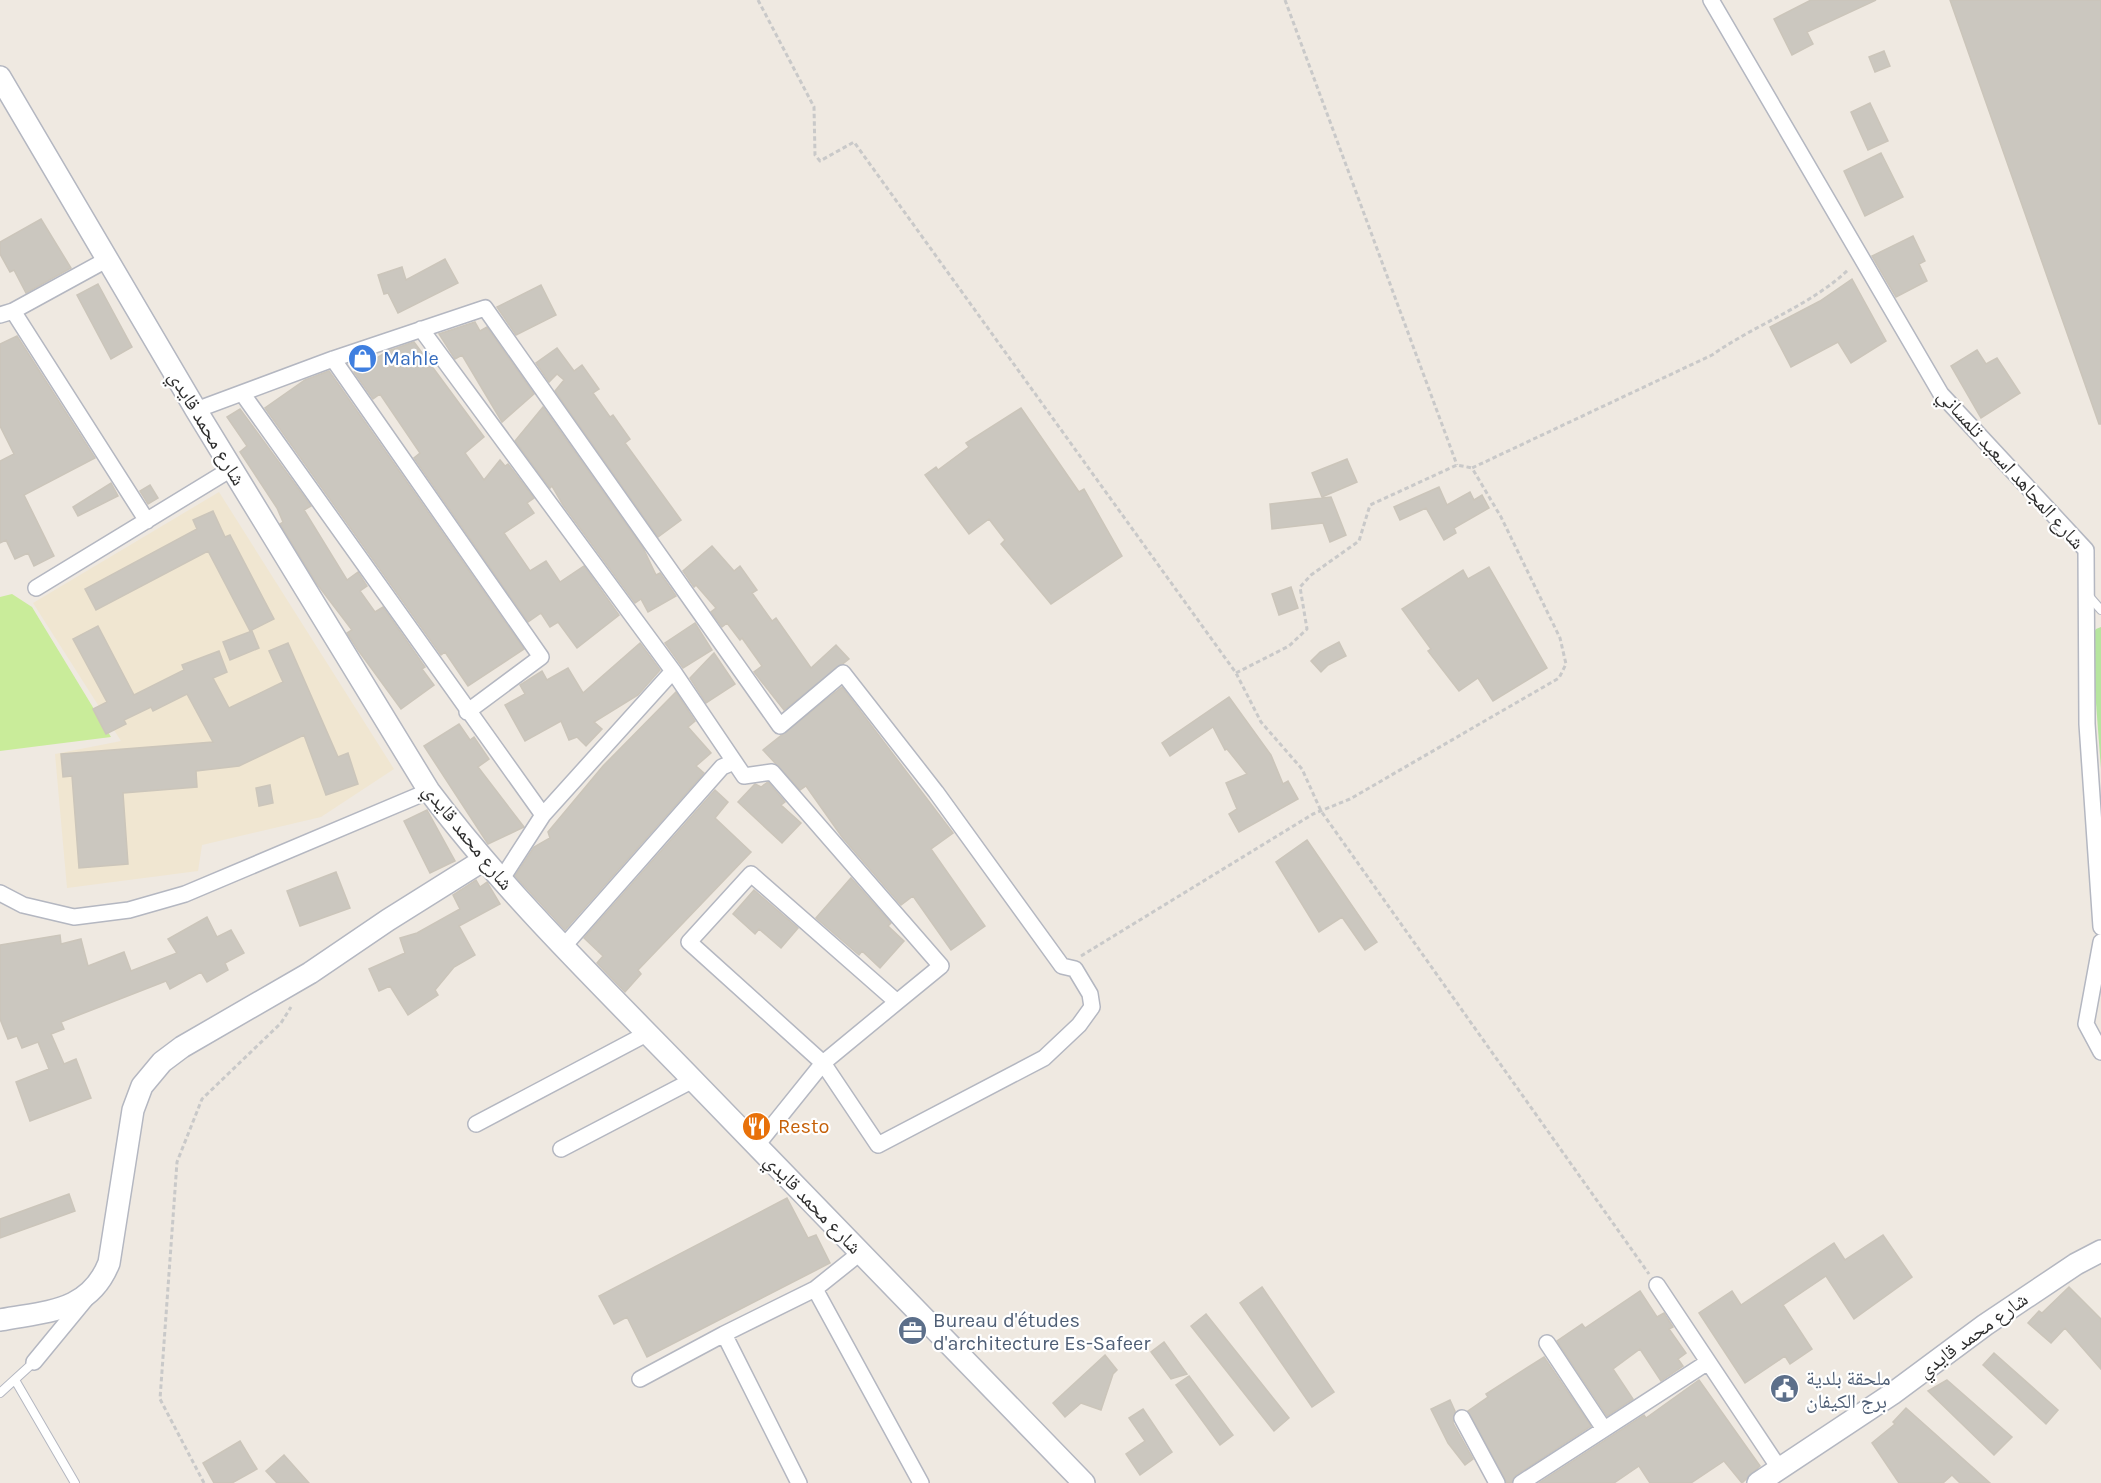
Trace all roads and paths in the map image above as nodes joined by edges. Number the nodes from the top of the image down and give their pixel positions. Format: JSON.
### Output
{"nodes":[{"id":1,"x":758,"y":0,"type":"edge"},
{"id":2,"x":1285,"y":0,"type":"edge"},
{"id":3,"x":1711,"y":0,"type":"edge"},
{"id":4,"x":0,"y":77,"type":"edge"},
{"id":5,"x":1861,"y":257,"type":"junction"},
{"id":6,"x":108,"y":259,"type":"junction"},
{"id":7,"x":6,"y":313,"type":"edge"},
{"id":8,"x":421,"y":328,"type":"junction"},
{"id":9,"x":333,"y":359,"type":"junction"},
{"id":10,"x":242,"y":393,"type":"junction"},
{"id":11,"x":196,"y":410,"type":"junction"},
{"id":12,"x":1457,"y":465,"type":"junction"},
{"id":13,"x":1472,"y":468,"type":"junction"},
{"id":14,"x":231,"y":469,"type":"junction"},
{"id":15,"x":147,"y":521,"type":"junction"},
{"id":16,"x":36,"y":588,"type":"dead end"},
{"id":17,"x":2087,"y":593,"type":"junction"},
{"id":18,"x":2101,"y":610,"type":"edge"},
{"id":19,"x":673,"y":671,"type":"junction"},
{"id":20,"x":1236,"y":673,"type":"junction"},
{"id":21,"x":467,"y":712,"type":"junction"},
{"id":22,"x":734,"y":762,"type":"junction"},
{"id":23,"x":429,"y":791,"type":"junction"},
{"id":24,"x":1321,"y":811,"type":"junction"},
{"id":25,"x":543,"y":815,"type":"junction"},
{"id":26,"x":2098,"y":842,"type":"edge"},
{"id":27,"x":482,"y":861,"type":"junction"},
{"id":28,"x":501,"y":880,"type":"junction"},
{"id":29,"x":0,"y":893,"type":"edge"},
{"id":30,"x":2101,"y":927,"type":"edge"},
{"id":31,"x":2101,"y":942,"type":"edge"},
{"id":32,"x":564,"y":946,"type":"junction"},
{"id":33,"x":1075,"y":969,"type":"junction"},
{"id":34,"x":897,"y":1002,"type":"junction"},
{"id":35,"x":293,"y":1003,"type":"dead end"},
{"id":36,"x":648,"y":1033,"type":"junction"},
{"id":37,"x":2101,"y":1052,"type":"edge"},
{"id":38,"x":823,"y":1063,"type":"junction"},
{"id":39,"x":693,"y":1080,"type":"junction"},
{"id":40,"x":476,"y":1124,"type":"dead end"},
{"id":41,"x":757,"y":1145,"type":"junction"},
{"id":42,"x":561,"y":1149,"type":"dead end"},
{"id":43,"x":2101,"y":1251,"type":"edge"},
{"id":44,"x":860,"y":1252,"type":"junction"},
{"id":45,"x":1657,"y":1285,"type":"joint"},
{"id":46,"x":815,"y":1289,"type":"junction"},
{"id":47,"x":89,"y":1295,"type":"junction"},
{"id":48,"x":0,"y":1320,"type":"edge"},
{"id":49,"x":724,"y":1334,"type":"junction"},
{"id":50,"x":1547,"y":1343,"type":"dead end"},
{"id":51,"x":34,"y":1362,"type":"joint"},
{"id":52,"x":1708,"y":1362,"type":"junction"},
{"id":53,"x":640,"y":1379,"type":"dead end"},
{"id":54,"x":15,"y":1380,"type":"junction"},
{"id":55,"x":0,"y":1393,"type":"edge"},
{"id":56,"x":1462,"y":1418,"type":"dead end"},
{"id":57,"x":1604,"y":1429,"type":"junction"},
{"id":58,"x":1779,"y":1468,"type":"junction"},
{"id":59,"x":75,"y":1483,"type":"edge"},
{"id":60,"x":204,"y":1483,"type":"edge"},
{"id":61,"x":799,"y":1483,"type":"edge"},
{"id":62,"x":921,"y":1483,"type":"edge"},
{"id":63,"x":1084,"y":1483,"type":"edge"},
{"id":64,"x":1497,"y":1483,"type":"edge"},
{"id":65,"x":1521,"y":1483,"type":"edge"},
{"id":66,"x":1758,"y":1483,"type":"edge"}],
"edges":[{"from":1,"to":20,"type":"path"},
{"from":2,"to":12,"type":"path"},
{"from":3,"to":5,"type":"street","name":"شارع المجاهد اسعيد تلمساني"},
{"from":4,"to":6,"type":"main road","name":"شارع محمد قايدي"},
{"from":5,"to":13,"type":"path"},
{"from":5,"to":17,"type":"street","name":"شارع المجاهد اسعيد تلمساني"},
{"from":6,"to":7,"type":"street"},
{"from":6,"to":11,"type":"main road","name":"شارع محمد قايدي"},
{"from":7,"to":15,"type":"street"},
{"from":8,"to":9,"type":"street"},
{"from":8,"to":19,"type":"street"},
{"from":8,"to":33,"type":"street"},
{"from":9,"to":10,"type":"street"},
{"from":9,"to":21,"type":"street"},
{"from":10,"to":11,"type":"street"},
{"from":10,"to":21,"type":"street"},
{"from":11,"to":14,"type":"main road","name":"شارع محمد قايدي"},
{"from":12,"to":13,"type":"path"},
{"from":12,"to":20,"type":"path"},
{"from":13,"to":24,"type":"path"},
{"from":14,"to":15,"type":"street"},
{"from":14,"to":23,"type":"main road","name":"شارع محمد قايدي"},
{"from":15,"to":16,"type":"street"},
{"from":17,"to":18,"type":"lane"},
{"from":17,"to":26,"type":"street","name":"شارع المجاهد اسعيد تلمساني"},
{"from":19,"to":22,"type":"street"},
{"from":19,"to":25,"type":"street"},
{"from":20,"to":24,"type":"path"},
{"from":21,"to":25,"type":"street"},
{"from":22,"to":32,"type":"street"},
{"from":22,"to":34,"type":"street"},
{"from":23,"to":27,"type":"main road","name":"شارع محمد قايدي"},
{"from":23,"to":29,"type":"street"},
{"from":24,"to":33,"type":"path"},
{"from":24,"to":45,"type":"path"},
{"from":25,"to":28,"type":"street"},
{"from":26,"to":30,"type":"street","name":"شارع المجاهد اسعيد تلمساني"},
{"from":27,"to":28,"type":"main road","name":"شارع محمد قايدي"},
{"from":27,"to":47,"type":"main road"},
{"from":28,"to":32,"type":"main road","name":"شارع محمد قايدي"},
{"from":31,"to":37,"type":"street"},
{"from":32,"to":36,"type":"main road","name":"شارع محمد قايدي"},
{"from":33,"to":38,"type":"street"},
{"from":34,"to":38,"type":"street"},
{"from":34,"to":38,"type":"street"},
{"from":35,"to":60,"type":"path"},
{"from":36,"to":39,"type":"main road","name":"شارع محمد قايدي"},
{"from":36,"to":40,"type":"street"},
{"from":38,"to":41,"type":"street"},
{"from":39,"to":41,"type":"main road","name":"شارع محمد قايدي"},
{"from":39,"to":42,"type":"street"},
{"from":41,"to":44,"type":"main road","name":"شارع محمد قايدي"},
{"from":43,"to":58,"type":"main road","name":"شارع محمد قايدي"},
{"from":44,"to":46,"type":"street"},
{"from":44,"to":63,"type":"main road","name":"شارع محمد قايدي"},
{"from":45,"to":52,"type":"street"},
{"from":46,"to":49,"type":"street"},
{"from":46,"to":62,"type":"street"},
{"from":47,"to":48,"type":"main road"},
{"from":47,"to":51,"type":"street"},
{"from":49,"to":53,"type":"street"},
{"from":49,"to":61,"type":"street"},
{"from":50,"to":57,"type":"street"},
{"from":51,"to":54,"type":"lane"},
{"from":52,"to":57,"type":"street"},
{"from":52,"to":58,"type":"street"},
{"from":54,"to":55,"type":"lane"},
{"from":54,"to":59,"type":"lane"},
{"from":56,"to":64,"type":"street"},
{"from":57,"to":65,"type":"street"},
{"from":58,"to":66,"type":"main road","name":"شارع محمد قايدي"}]}
